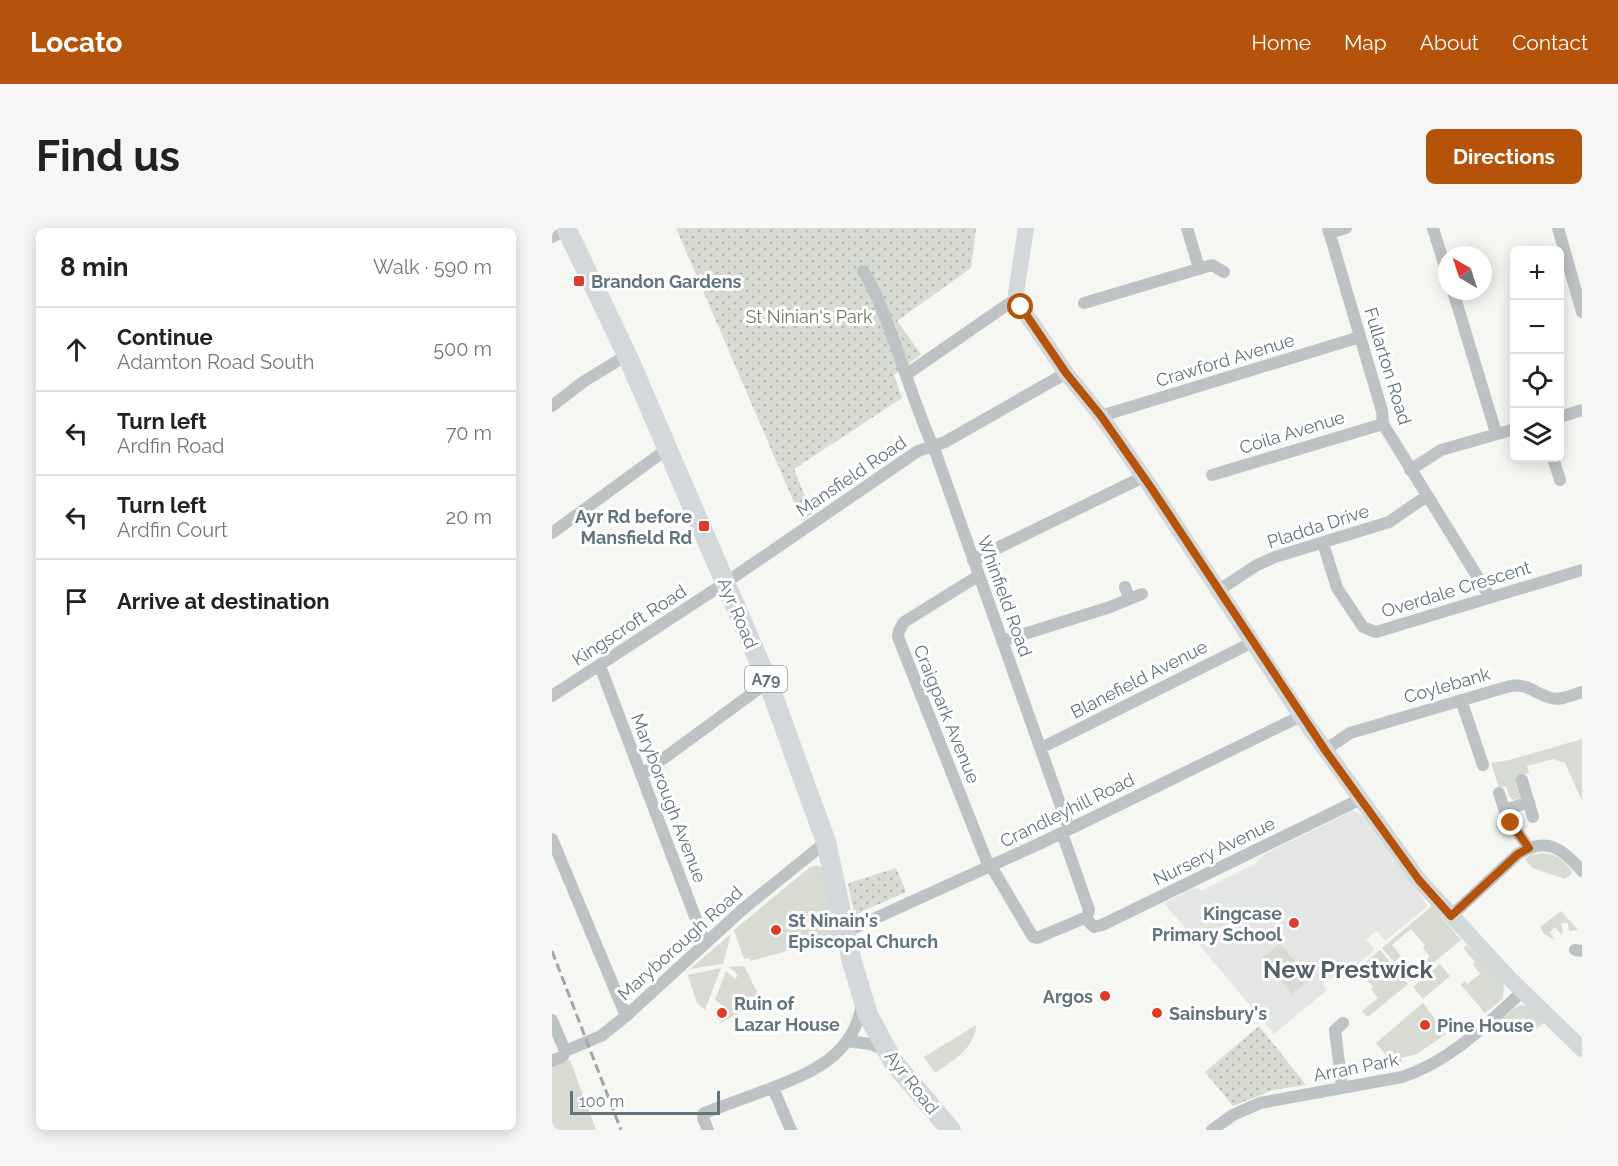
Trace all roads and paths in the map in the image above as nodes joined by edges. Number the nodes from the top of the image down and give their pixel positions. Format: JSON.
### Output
{"nodes":[{"id":1,"x":567,"y":228,"type":"edge"},
{"id":2,"x":1026,"y":228,"type":"edge"},
{"id":3,"x":1187,"y":228,"type":"edge"},
{"id":4,"x":1346,"y":228,"type":"edge"},
{"id":5,"x":1433,"y":228,"type":"edge"},
{"id":6,"x":1558,"y":228,"type":"edge"},
{"id":7,"x":1329,"y":230,"type":"edge"},
{"id":8,"x":552,"y":237,"type":"edge"},
{"id":9,"x":1439,"y":246,"type":"edge"},
{"id":10,"x":1199,"y":268,"type":"junction"},
{"id":11,"x":862,"y":272,"type":"dead end"},
{"id":12,"x":1224,"y":272,"type":"dead end"},
{"id":13,"x":1017,"y":298,"type":"junction"},
{"id":14,"x":1456,"y":300,"type":"edge"},
{"id":15,"x":1084,"y":303,"type":"dead end"},
{"id":16,"x":1582,"y":312,"type":"edge"},
{"id":17,"x":1360,"y":338,"type":"junction"},
{"id":18,"x":627,"y":355,"type":"junction"},
{"id":19,"x":1066,"y":373,"type":"junction"},
{"id":20,"x":907,"y":374,"type":"junction"},
{"id":21,"x":552,"y":406,"type":"edge"},
{"id":22,"x":1582,"y":410,"type":"edge"},
{"id":23,"x":1101,"y":416,"type":"junction"},
{"id":24,"x":1564,"y":416,"type":"edge"},
{"id":25,"x":1383,"y":423,"type":"junction"},
{"id":26,"x":1510,"y":430,"type":"edge"},
{"id":27,"x":1496,"y":432,"type":"junction"},
{"id":28,"x":932,"y":446,"type":"junction"},
{"id":29,"x":667,"y":448,"type":"junction"},
{"id":30,"x":1554,"y":462,"type":"edge"},
{"id":31,"x":1410,"y":470,"type":"junction"},
{"id":32,"x":1212,"y":476,"type":"dead end"},
{"id":33,"x":1143,"y":477,"type":"junction"},
{"id":34,"x":1560,"y":480,"type":"dead end"},
{"id":35,"x":1427,"y":496,"type":"junction"},
{"id":36,"x":552,"y":533,"type":"edge"},
{"id":37,"x":1323,"y":543,"type":"junction"},
{"id":38,"x":972,"y":560,"type":"junction"},
{"id":39,"x":1582,"y":570,"type":"edge"},
{"id":40,"x":978,"y":576,"type":"junction"},
{"id":41,"x":725,"y":583,"type":"junction"},
{"id":42,"x":1219,"y":590,"type":"junction"},
{"id":43,"x":1142,"y":594,"type":"dead end"},
{"id":44,"x":1490,"y":597,"type":"junction"},
{"id":45,"x":1002,"y":641,"type":"junction"},
{"id":46,"x":1253,"y":642,"type":"junction"},
{"id":47,"x":600,"y":666,"type":"junction"},
{"id":48,"x":768,"y":682,"type":"junction"},
{"id":49,"x":1582,"y":692,"type":"edge"},
{"id":50,"x":552,"y":696,"type":"edge"},
{"id":51,"x":1461,"y":700,"type":"junction"},
{"id":52,"x":1302,"y":716,"type":"junction"},
{"id":53,"x":1041,"y":748,"type":"junction"},
{"id":54,"x":1325,"y":750,"type":"junction"},
{"id":55,"x":1483,"y":765,"type":"dead end"},
{"id":56,"x":641,"y":775,"type":"junction"},
{"id":57,"x":1521,"y":780,"type":"dead end"},
{"id":58,"x":1499,"y":793,"type":"dead end"},
{"id":59,"x":1361,"y":800,"type":"junction"},
{"id":60,"x":1529,"y":802,"type":"junction"},
{"id":61,"x":1505,"y":810,"type":"junction"},
{"id":62,"x":1533,"y":817,"type":"dead end"},
{"id":63,"x":1065,"y":831,"type":"junction"},
{"id":64,"x":552,"y":839,"type":"edge"},
{"id":65,"x":826,"y":842,"type":"junction"},
{"id":66,"x":1529,"y":848,"type":"junction"},
{"id":67,"x":990,"y":866,"type":"junction"},
{"id":68,"x":1582,"y":871,"type":"edge"},
{"id":69,"x":1451,"y":916,"type":"junction"},
{"id":70,"x":1085,"y":918,"type":"junction"},
{"id":71,"x":846,"y":932,"type":"junction"},
{"id":72,"x":705,"y":943,"type":"junction"},
{"id":73,"x":1523,"y":991,"type":"junction"},
{"id":74,"x":862,"y":998,"type":"junction"},
{"id":75,"x":626,"y":1016,"type":"junction"},
{"id":76,"x":552,"y":1020,"type":"edge"},
{"id":77,"x":1343,"y":1023,"type":"dead end"},
{"id":78,"x":847,"y":1041,"type":"junction"},
{"id":79,"x":1582,"y":1049,"type":"edge"},
{"id":80,"x":886,"y":1050,"type":"junction"},
{"id":81,"x":565,"y":1051,"type":"junction"},
{"id":82,"x":552,"y":1061,"type":"edge"},
{"id":83,"x":1342,"y":1087,"type":"junction"},
{"id":84,"x":772,"y":1088,"type":"junction"},
{"id":85,"x":708,"y":1130,"type":"edge"},
{"id":86,"x":791,"y":1130,"type":"edge"},
{"id":87,"x":951,"y":1130,"type":"edge"},
{"id":88,"x":1212,"y":1130,"type":"edge"}],
"edges":[{"from":1,"to":8,"type":"street"},
{"from":1,"to":18,"type":"main road","name":"Ayr Road","number":"A79"},
{"from":2,"to":13,"type":"street"},
{"from":3,"to":10,"type":"street"},
{"from":4,"to":7,"type":"street"},
{"from":5,"to":9,"type":"street"},
{"from":6,"to":16,"type":"street"},
{"from":7,"to":17,"type":"street","name":"Fullarton Road"},
{"from":10,"to":12,"type":"street"},
{"from":10,"to":15,"type":"street"},
{"from":11,"to":20,"type":"street","name":"Whinfield Road"},
{"from":13,"to":19,"type":"street"},
{"from":13,"to":20,"type":"street"},
{"from":14,"to":27,"type":"street"},
{"from":17,"to":23,"type":"street","name":"Crawford Avenue"},
{"from":17,"to":25,"type":"street","name":"Fullarton Road"},
{"from":18,"to":21,"type":"street"},
{"from":18,"to":29,"type":"main road","name":"Ayr Road","number":"A79"},
{"from":19,"to":23,"type":"street"},
{"from":19,"to":28,"type":"street","name":"Mansfield Road"},
{"from":20,"to":28,"type":"street","name":"Whinfield Road"},
{"from":22,"to":24,"type":"street"},
{"from":23,"to":33,"type":"street"},
{"from":25,"to":31,"type":"street","name":"Fullarton Road"},
{"from":25,"to":32,"type":"street","name":"Coila Avenue"},
{"from":26,"to":27,"type":"street"},
{"from":27,"to":31,"type":"street"},
{"from":28,"to":38,"type":"street","name":"Whinfield Road"},
{"from":28,"to":41,"type":"street","name":"Mansfield Road"},
{"from":29,"to":36,"type":"street"},
{"from":29,"to":41,"type":"main road","name":"Ayr Road","number":"A79"},
{"from":30,"to":34,"type":"street"},
{"from":31,"to":35,"type":"street","name":"Fullarton Road"},
{"from":33,"to":38,"type":"street"},
{"from":33,"to":42,"type":"street"},
{"from":35,"to":37,"type":"street","name":"Pladda Drive"},
{"from":35,"to":44,"type":"street","name":"Fullarton Road"},
{"from":37,"to":42,"type":"street","name":"Pladda Drive"},
{"from":37,"to":44,"type":"street","name":"Overdale Crescent"},
{"from":38,"to":40,"type":"street","name":"Whinfield Road"},
{"from":39,"to":44,"type":"street","name":"Overdale Crescent"},
{"from":40,"to":45,"type":"street","name":"Whinfield Road"},
{"from":40,"to":67,"type":"street","name":"Craigpark Avenue"},
{"from":41,"to":47,"type":"street","name":"Kingscroft Road"},
{"from":41,"to":48,"type":"main road","name":"Ayr Road","number":"A79"},
{"from":42,"to":46,"type":"street"},
{"from":43,"to":45,"type":"street"},
{"from":45,"to":53,"type":"street","name":"Whinfield Road"},
{"from":46,"to":52,"type":"street"},
{"from":46,"to":53,"type":"street","name":"Blanefield Avenue"},
{"from":47,"to":50,"type":"street","name":"Kingscroft Road"},
{"from":47,"to":56,"type":"street","name":"Maryborough Avenue"},
{"from":48,"to":56,"type":"street"},
{"from":48,"to":65,"type":"main road","name":"Ayr Road","number":"A79"},
{"from":49,"to":51,"type":"street","name":"Coylebank"},
{"from":51,"to":54,"type":"street","name":"Coylebank"},
{"from":51,"to":55,"type":"street"},
{"from":52,"to":54,"type":"street"},
{"from":52,"to":63,"type":"street","name":"Crandleyhill Road"},
{"from":53,"to":63,"type":"street","name":"Whinfield Road"},
{"from":54,"to":59,"type":"street"},
{"from":56,"to":72,"type":"street","name":"Maryborough Avenue"},
{"from":57,"to":60,"type":"street"},
{"from":58,"to":61,"type":"street"},
{"from":59,"to":69,"type":"street"},
{"from":59,"to":70,"type":"street","name":"Nursery Avenue"},
{"from":60,"to":61,"type":"street"},
{"from":60,"to":62,"type":"street"},
{"from":61,"to":66,"type":"street"},
{"from":63,"to":67,"type":"street","name":"Crandleyhill Road"},
{"from":63,"to":70,"type":"street","name":"Whinfield Road"},
{"from":64,"to":75,"type":"street"},
{"from":65,"to":71,"type":"main road","name":"Ayr Road","number":"A79"},
{"from":65,"to":72,"type":"street","name":"Maryborough Road"},
{"from":66,"to":68,"type":"street"},
{"from":66,"to":69,"type":"street"},
{"from":67,"to":70,"type":"street","name":"Craigpark Avenue"},
{"from":67,"to":71,"type":"street","name":"Crandleyhill Road"},
{"from":69,"to":73,"type":"street"},
{"from":71,"to":74,"type":"main road","name":"Ayr Road","number":"A79"},
{"from":72,"to":75,"type":"street","name":"Maryborough Road"},
{"from":73,"to":79,"type":"street"},
{"from":73,"to":83,"type":"street","name":"Arran Park"},
{"from":74,"to":78,"type":"street"},
{"from":74,"to":80,"type":"main road","name":"Ayr Road","number":"A79"},
{"from":75,"to":81,"type":"street","name":"Maryborough Road"},
{"from":76,"to":81,"type":"street"},
{"from":77,"to":83,"type":"street"},
{"from":78,"to":80,"type":"street"},
{"from":78,"to":84,"type":"street"},
{"from":80,"to":87,"type":"main road","name":"Ayr Road","number":"A79"},
{"from":81,"to":82,"type":"street","name":"Maryborough Road"},
{"from":83,"to":88,"type":"street","name":"Arran Park"},
{"from":84,"to":85,"type":"street"},
{"from":84,"to":86,"type":"street"}]}
